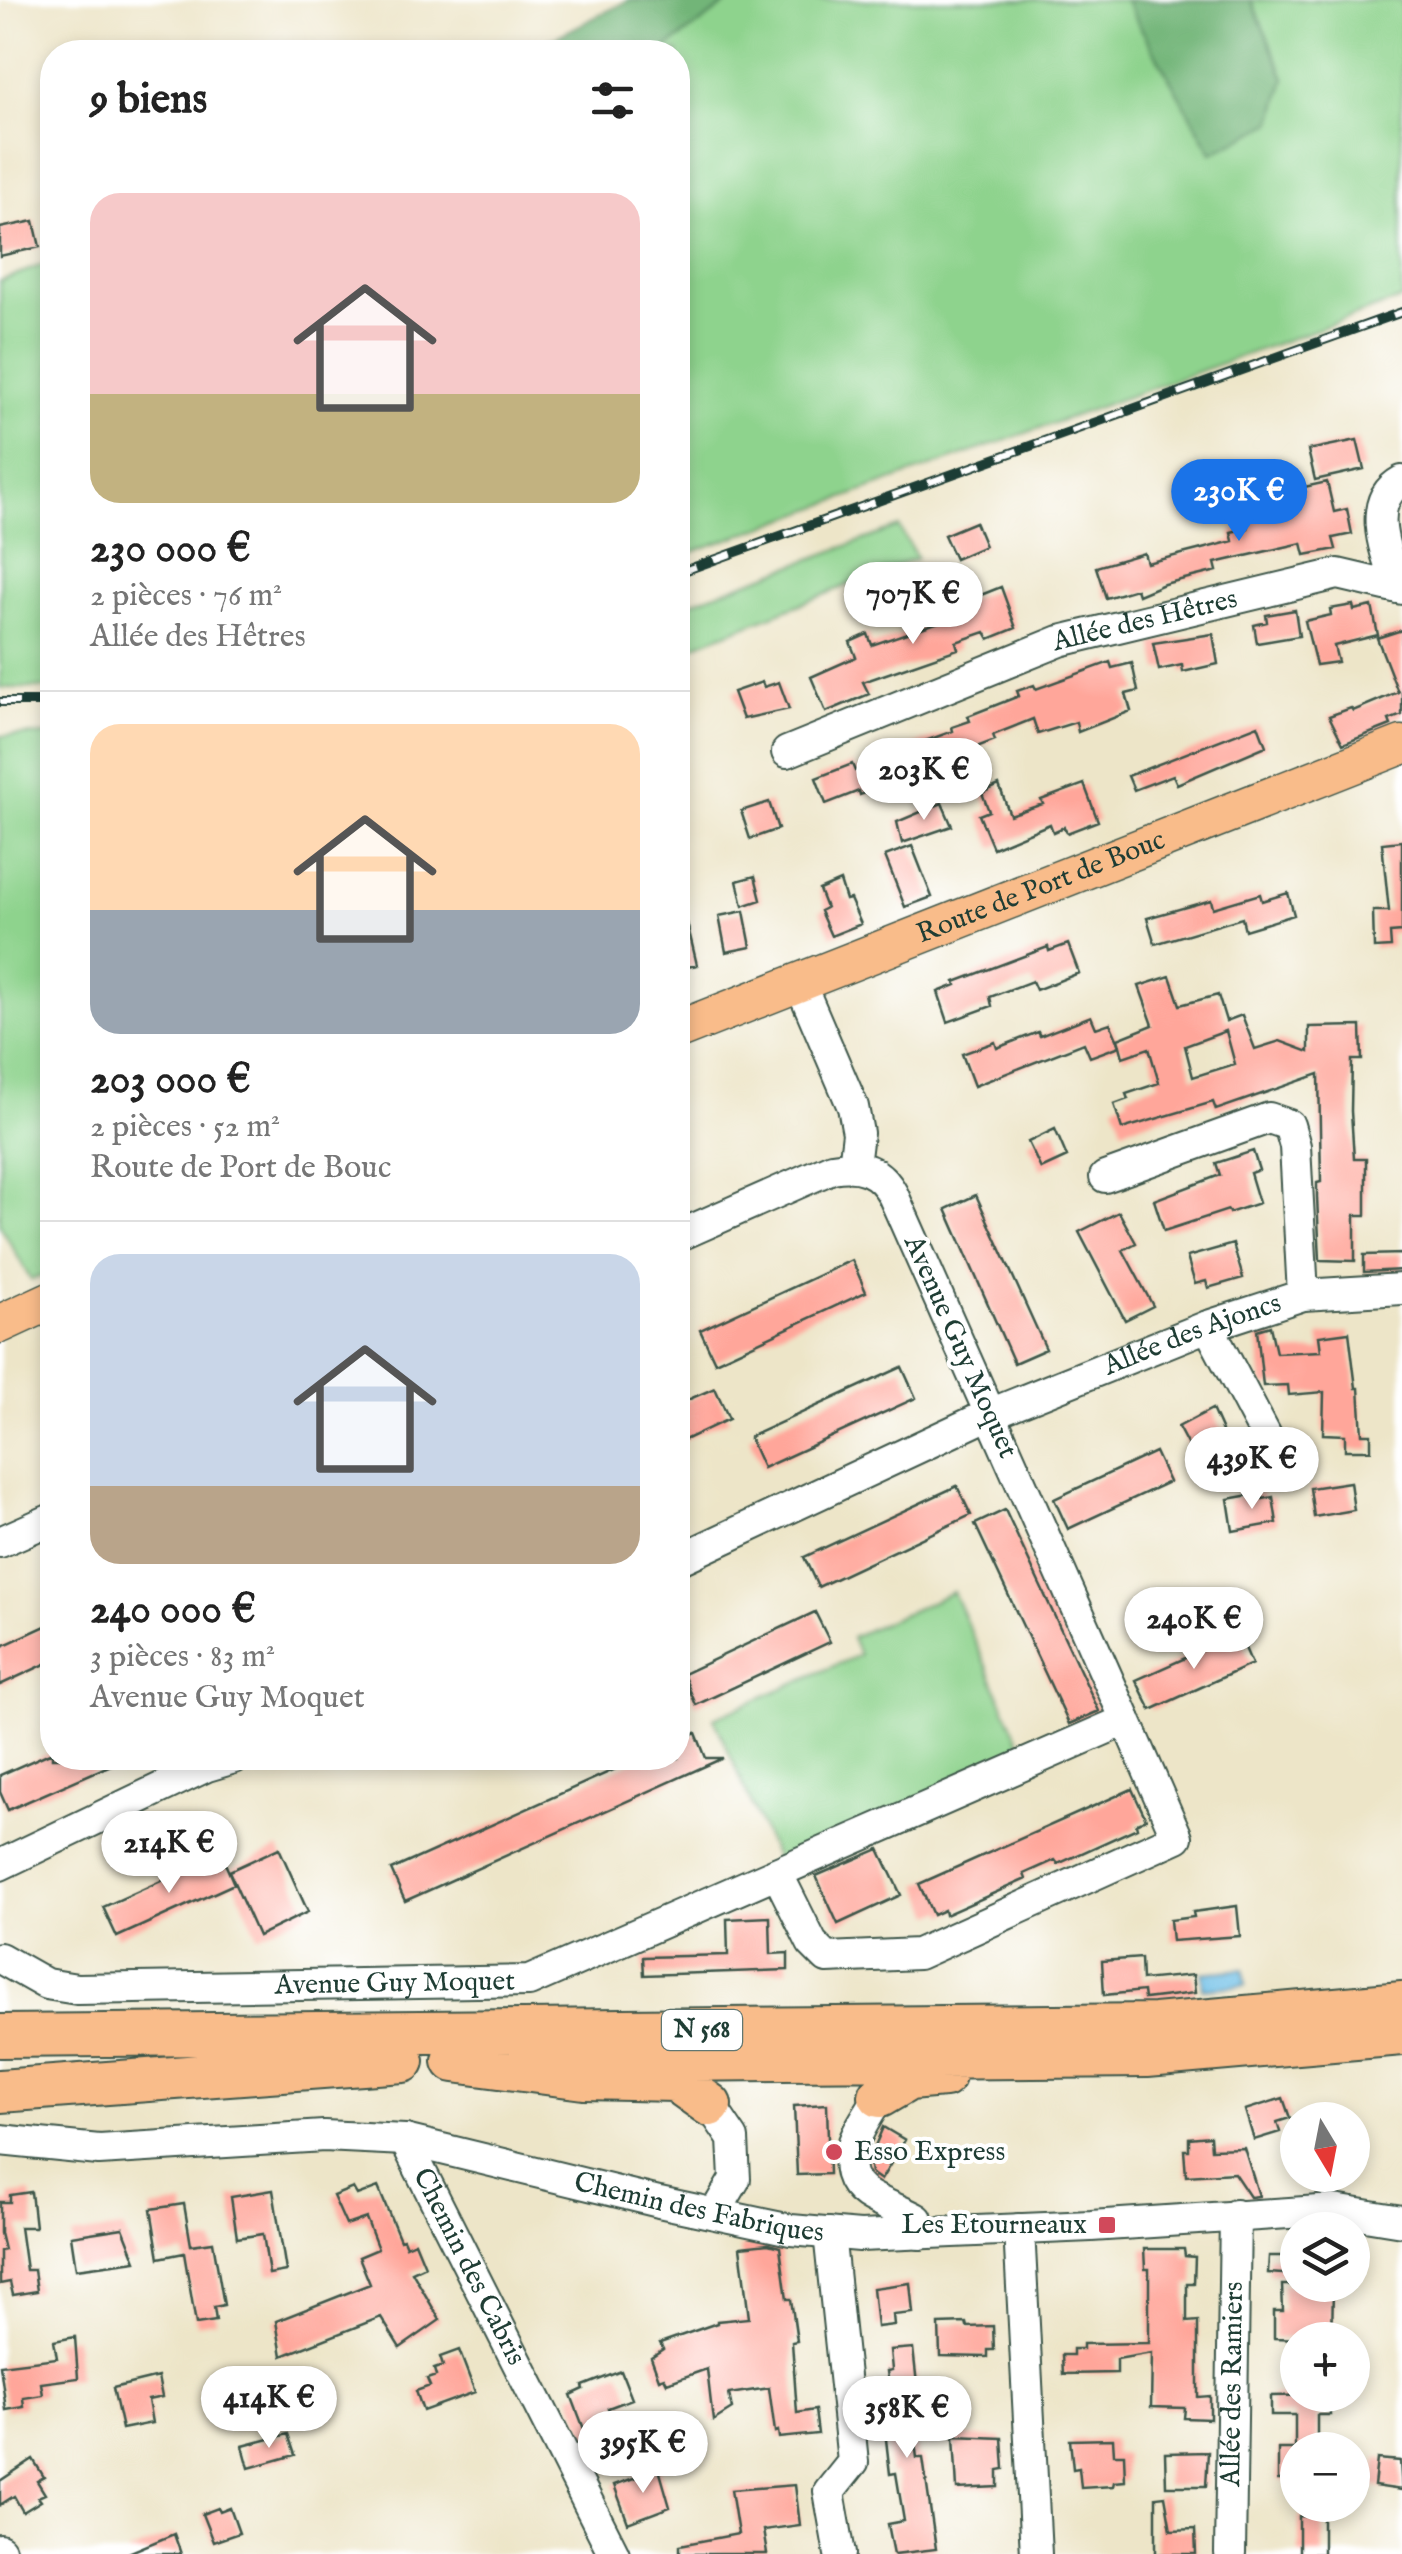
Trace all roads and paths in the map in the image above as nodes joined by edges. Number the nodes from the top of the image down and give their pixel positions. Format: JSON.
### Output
{"nodes":[{"id":1,"x":1402,"y":481,"type":"edge"},
{"id":2,"x":1400,"y":589,"type":"edge"},
{"id":3,"x":1402,"y":745,"type":"edge"},
{"id":4,"x":787,"y":752,"type":"dead end"},
{"id":5,"x":799,"y":981,"type":"junction"},
{"id":6,"x":690,"y":1025,"type":"edge"},
{"id":7,"x":854,"y":1166,"type":"junction"},
{"id":8,"x":1105,"y":1178,"type":"dead end"},
{"id":9,"x":690,"y":1231,"type":"edge"},
{"id":10,"x":1402,"y":1289,"type":"edge"},
{"id":11,"x":1303,"y":1295,"type":"junction"},
{"id":12,"x":40,"y":1306,"type":"edge"},
{"id":13,"x":40,"y":1322,"type":"edge"},
{"id":14,"x":0,"y":1324,"type":"edge"},
{"id":15,"x":1208,"y":1326,"type":"junction"},
{"id":16,"x":0,"y":1340,"type":"edge"},
{"id":17,"x":990,"y":1414,"type":"junction"},
{"id":18,"x":1274,"y":1451,"type":"dead end"},
{"id":19,"x":40,"y":1524,"type":"edge"},
{"id":20,"x":0,"y":1542,"type":"edge"},
{"id":21,"x":690,"y":1554,"type":"edge"},
{"id":22,"x":1126,"y":1720,"type":"junction"},
{"id":23,"x":199,"y":1770,"type":"edge"},
{"id":24,"x":0,"y":1865,"type":"edge"},
{"id":25,"x":777,"y":1872,"type":"junction"},
{"id":26,"x":0,"y":1958,"type":"edge"},
{"id":27,"x":1402,"y":2003,"type":"edge"},
{"id":28,"x":1402,"y":2034,"type":"edge"},
{"id":29,"x":0,"y":2036,"type":"edge"},
{"id":30,"x":1147,"y":2056,"type":"junction"},
{"id":31,"x":454,"y":2061,"type":"junction"},
{"id":32,"x":403,"y":2062,"type":"junction"},
{"id":33,"x":0,"y":2063,"type":"edge"},
{"id":34,"x":0,"y":2091,"type":"edge"},
{"id":35,"x":880,"y":2096,"type":"joint"},
{"id":36,"x":710,"y":2105,"type":"joint"},
{"id":37,"x":0,"y":2140,"type":"edge"},
{"id":38,"x":405,"y":2140,"type":"junction"},
{"id":39,"x":715,"y":2214,"type":"junction"},
{"id":40,"x":1235,"y":2215,"type":"junction"},
{"id":41,"x":1402,"y":2221,"type":"edge"},
{"id":42,"x":1019,"y":2229,"type":"junction"},
{"id":43,"x":829,"y":2233,"type":"junction"},
{"id":44,"x":920,"y":2234,"type":"junction"},
{"id":45,"x":614,"y":2554,"type":"edge"},
{"id":46,"x":840,"y":2554,"type":"edge"},
{"id":47,"x":1036,"y":2554,"type":"edge"},
{"id":48,"x":1230,"y":2554,"type":"edge"}],
"edges":[{"from":1,"to":2,"type":"street"},
{"from":2,"to":4,"type":"street","name":"Allée des Hêtres"},
{"from":3,"to":5,"type":"main road","name":"Route de Port de Bouc"},
{"from":5,"to":6,"type":"main road","name":"Route de Port de Bouc"},
{"from":5,"to":7,"type":"street"},
{"from":7,"to":9,"type":"street"},
{"from":7,"to":17,"type":"street","name":"Avenue Guy Moquet"},
{"from":8,"to":11,"type":"street"},
{"from":10,"to":11,"type":"street","name":"Allée des Ajoncs"},
{"from":11,"to":15,"type":"street","name":"Allée des Ajoncs"},
{"from":12,"to":14,"type":"main road"},
{"from":13,"to":16,"type":"main road"},
{"from":15,"to":17,"type":"street","name":"Allée des Ajoncs"},
{"from":15,"to":18,"type":"street"},
{"from":17,"to":21,"type":"street","name":"Allée des Ajoncs"},
{"from":17,"to":22,"type":"street","name":"Avenue Guy Moquet"},
{"from":19,"to":20,"type":"street"},
{"from":22,"to":25,"type":"street","name":"Avenue Guy Moquet"},
{"from":22,"to":25,"type":"street","name":"Avenue Guy Moquet"},
{"from":23,"to":24,"type":"street"},
{"from":25,"to":26,"type":"street","name":"Avenue Guy Moquet"},
{"from":27,"to":29,"type":"highway","number":"N 568"},
{"from":28,"to":30,"type":"highway","number":"N 568"},
{"from":30,"to":31,"type":"highway","number":"N 568"},
{"from":30,"to":35,"type":"highway"},
{"from":31,"to":32,"type":"highway","number":"N 568"},
{"from":31,"to":36,"type":"highway"},
{"from":32,"to":33,"type":"highway","number":"N 568"},
{"from":32,"to":34,"type":"highway"},
{"from":35,"to":44,"type":"street"},
{"from":36,"to":39,"type":"street"},
{"from":37,"to":38,"type":"street","name":"Chemin des Fabriques"},
{"from":38,"to":39,"type":"street","name":"Chemin des Fabriques"},
{"from":38,"to":45,"type":"street","name":"Chemin des Cabris"},
{"from":39,"to":43,"type":"street","name":"Chemin des Fabriques"},
{"from":40,"to":41,"type":"street","name":"Chemin des Fabriques"},
{"from":40,"to":42,"type":"street","name":"Chemin des Fabriques"},
{"from":40,"to":48,"type":"street","name":"Allée des Ramiers"},
{"from":42,"to":44,"type":"street","name":"Chemin des Fabriques"},
{"from":42,"to":47,"type":"street"},
{"from":43,"to":44,"type":"street","name":"Chemin des Fabriques"},
{"from":43,"to":46,"type":"street"}]}
